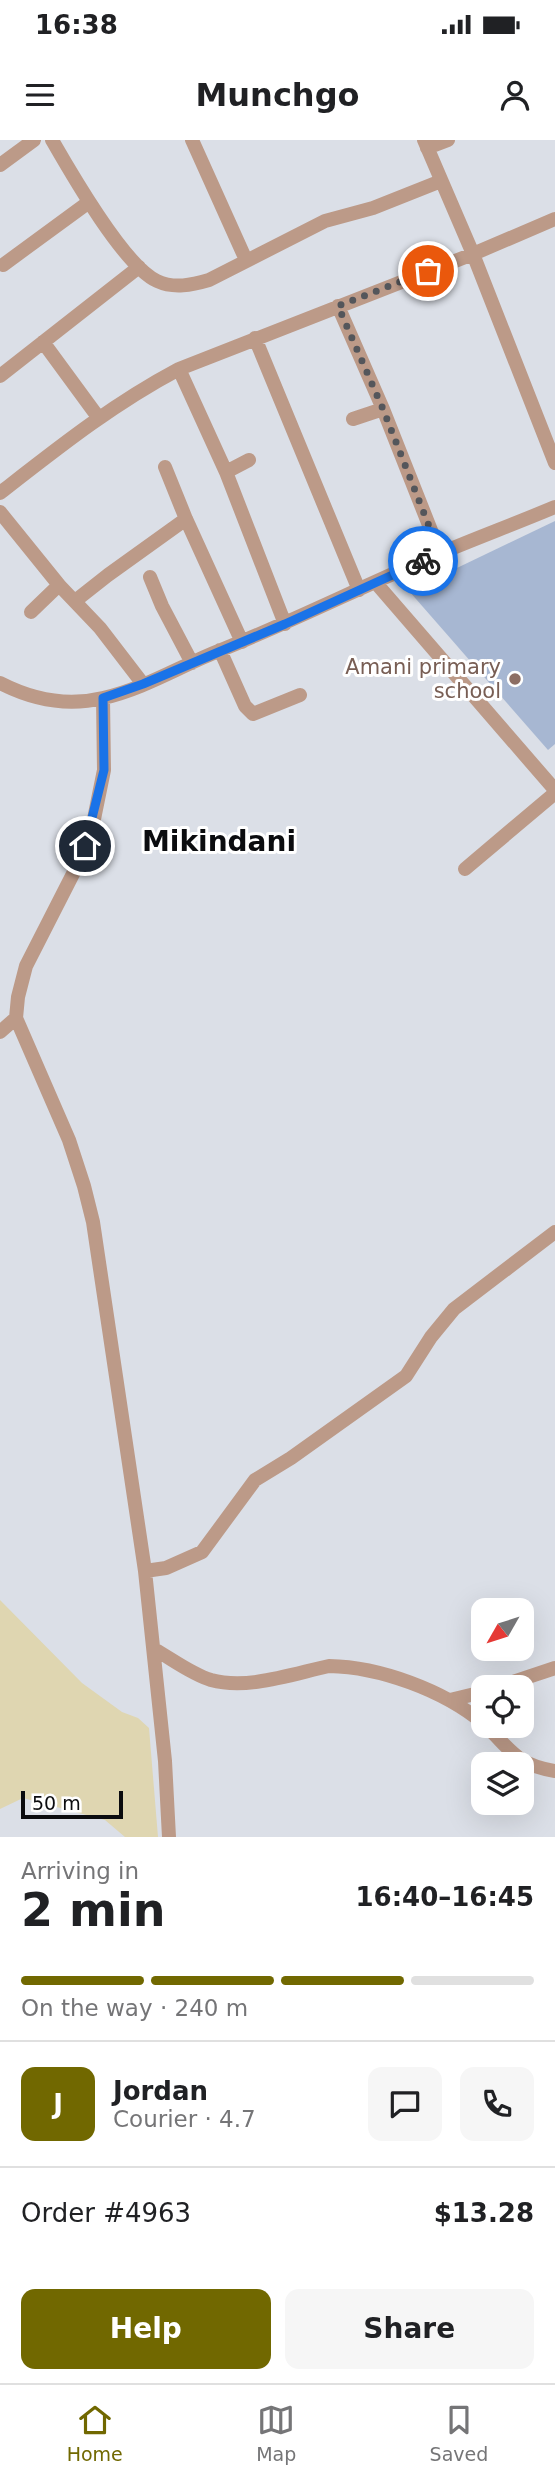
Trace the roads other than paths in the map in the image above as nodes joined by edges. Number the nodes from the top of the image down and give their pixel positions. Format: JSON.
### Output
{"nodes":[{"id":1,"x":34,"y":140,"type":"edge"},
{"id":2,"x":51,"y":140,"type":"edge"},
{"id":3,"x":192,"y":140,"type":"edge"},
{"id":4,"x":448,"y":140,"type":"edge"},
{"id":5,"x":425,"y":144,"type":"edge"},
{"id":6,"x":0,"y":165,"type":"edge"},
{"id":7,"x":441,"y":181,"type":"junction"},
{"id":8,"x":89,"y":202,"type":"junction"},
{"id":9,"x":555,"y":219,"type":"edge"},
{"id":10,"x":473,"y":254,"type":"junction"},
{"id":11,"x":246,"y":260,"type":"junction"},
{"id":12,"x":3,"y":265,"type":"dead end"},
{"id":13,"x":139,"y":267,"type":"junction"},
{"id":14,"x":338,"y":306,"type":"junction"},
{"id":15,"x":255,"y":338,"type":"junction"},
{"id":16,"x":43,"y":342,"type":"junction"},
{"id":17,"x":179,"y":369,"type":"junction"},
{"id":18,"x":0,"y":376,"type":"edge"},
{"id":19,"x":383,"y":409,"type":"junction"},
{"id":20,"x":98,"y":416,"type":"junction"},
{"id":21,"x":354,"y":419,"type":"dead end"},
{"id":22,"x":249,"y":460,"type":"dead end"},
{"id":23,"x":555,"y":463,"type":"edge"},
{"id":24,"x":165,"y":467,"type":"dead end"},
{"id":25,"x":226,"y":472,"type":"junction"},
{"id":26,"x":0,"y":493,"type":"edge"},
{"id":27,"x":555,"y":508,"type":"edge"},
{"id":28,"x":0,"y":512,"type":"edge"},
{"id":29,"x":186,"y":519,"type":"junction"},
{"id":30,"x":440,"y":554,"type":"junction"},
{"id":31,"x":150,"y":577,"type":"dead end"},
{"id":32,"x":376,"y":583,"type":"junction"},
{"id":33,"x":59,"y":585,"type":"junction"},
{"id":34,"x":359,"y":590,"type":"junction"},
{"id":35,"x":75,"y":601,"type":"junction"},
{"id":36,"x":31,"y":612,"type":"dead end"},
{"id":37,"x":285,"y":624,"type":"junction"},
{"id":38,"x":242,"y":642,"type":"junction"},
{"id":39,"x":220,"y":650,"type":"junction"},
{"id":40,"x":192,"y":663,"type":"junction"},
{"id":41,"x":0,"y":683,"type":"edge"},
{"id":42,"x":143,"y":684,"type":"junction"},
{"id":43,"x":300,"y":695,"type":"dead end"},
{"id":44,"x":103,"y":698,"type":"junction"},
{"id":45,"x":555,"y":792,"type":"edge"},
{"id":46,"x":465,"y":869,"type":"dead end"},
{"id":47,"x":16,"y":1018,"type":"junction"},
{"id":48,"x":0,"y":1032,"type":"edge"},
{"id":49,"x":555,"y":1231,"type":"edge"},
{"id":50,"x":145,"y":1571,"type":"junction"},
{"id":51,"x":154,"y":1649,"type":"junction"},
{"id":52,"x":555,"y":1668,"type":"edge"},
{"id":53,"x":534,"y":1675,"type":"edge"},
{"id":54,"x":471,"y":1695,"type":"edge"},
{"id":55,"x":450,"y":1700,"type":"junction"},
{"id":56,"x":471,"y":1714,"type":"edge"},
{"id":57,"x":499,"y":1738,"type":"edge"},
{"id":58,"x":555,"y":1771,"type":"edge"},
{"id":59,"x":169,"y":1837,"type":"edge"}],
"edges":[{"from":1,"to":6,"type":"street"},
{"from":2,"to":8,"type":"street"},
{"from":3,"to":11,"type":"street"},
{"from":4,"to":5,"type":"street"},
{"from":5,"to":7,"type":"street"},
{"from":7,"to":10,"type":"street"},
{"from":7,"to":11,"type":"street"},
{"from":8,"to":12,"type":"street"},
{"from":8,"to":13,"type":"street"},
{"from":9,"to":10,"type":"street"},
{"from":10,"to":14,"type":"street"},
{"from":10,"to":23,"type":"street"},
{"from":11,"to":13,"type":"street"},
{"from":13,"to":16,"type":"street"},
{"from":14,"to":15,"type":"street"},
{"from":14,"to":19,"type":"street"},
{"from":15,"to":17,"type":"street"},
{"from":15,"to":34,"type":"street"},
{"from":16,"to":18,"type":"street"},
{"from":16,"to":20,"type":"street"},
{"from":17,"to":20,"type":"street"},
{"from":17,"to":25,"type":"street"},
{"from":19,"to":21,"type":"street"},
{"from":19,"to":30,"type":"street"},
{"from":20,"to":26,"type":"street"},
{"from":22,"to":25,"type":"street"},
{"from":24,"to":29,"type":"street"},
{"from":25,"to":37,"type":"street"},
{"from":27,"to":30,"type":"street"},
{"from":28,"to":33,"type":"street"},
{"from":29,"to":35,"type":"street"},
{"from":29,"to":38,"type":"street"},
{"from":30,"to":32,"type":"street"},
{"from":31,"to":40,"type":"street"},
{"from":32,"to":34,"type":"street"},
{"from":32,"to":45,"type":"street"},
{"from":33,"to":35,"type":"street"},
{"from":33,"to":36,"type":"street"},
{"from":34,"to":37,"type":"street"},
{"from":35,"to":42,"type":"street"},
{"from":37,"to":38,"type":"street"},
{"from":38,"to":39,"type":"street"},
{"from":39,"to":40,"type":"street"},
{"from":39,"to":43,"type":"street"},
{"from":40,"to":42,"type":"street"},
{"from":41,"to":44,"type":"street"},
{"from":42,"to":44,"type":"street"},
{"from":44,"to":47,"type":"street"},
{"from":45,"to":46,"type":"street"},
{"from":47,"to":48,"type":"street"},
{"from":47,"to":50,"type":"street"},
{"from":49,"to":50,"type":"street"},
{"from":50,"to":51,"type":"street"},
{"from":51,"to":55,"type":"street"},
{"from":51,"to":59,"type":"street"},
{"from":52,"to":53,"type":"street"},
{"from":54,"to":55,"type":"street"},
{"from":55,"to":56,"type":"street"},
{"from":57,"to":58,"type":"street"}]}
